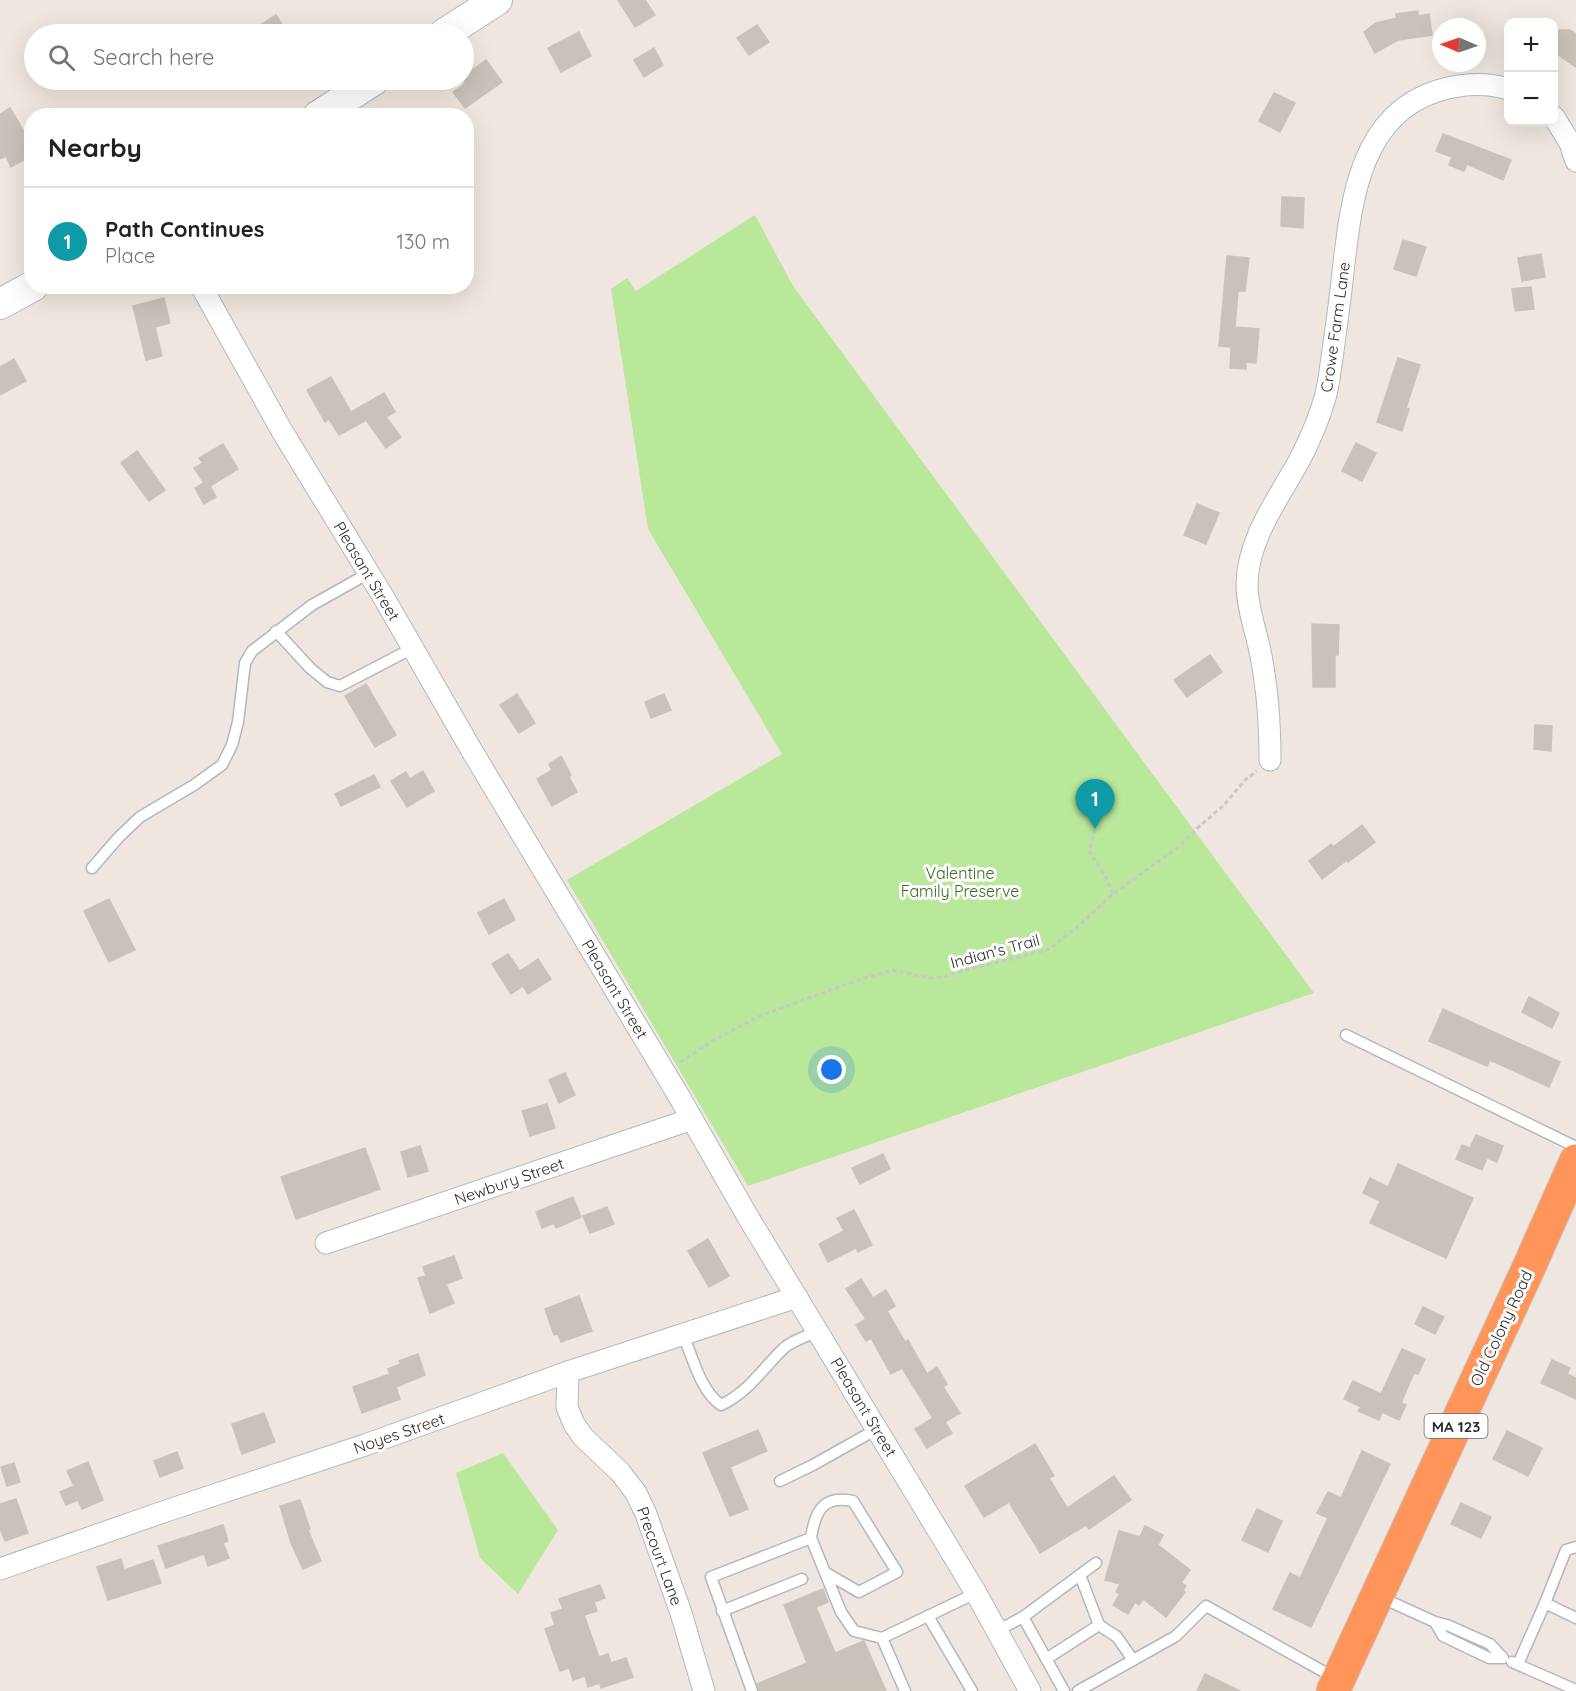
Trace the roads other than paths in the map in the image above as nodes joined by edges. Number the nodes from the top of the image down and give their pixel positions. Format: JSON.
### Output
{"nodes":[{"id":1,"x":497,"y":0,"type":"edge"},
{"id":2,"x":460,"y":24,"type":"edge"},
{"id":3,"x":1504,"y":88,"type":"edge"},
{"id":4,"x":358,"y":90,"type":"edge"},
{"id":5,"x":330,"y":108,"type":"edge"},
{"id":6,"x":1558,"y":124,"type":"edge"},
{"id":7,"x":1576,"y":161,"type":"edge"},
{"id":8,"x":24,"y":291,"type":"edge"},
{"id":9,"x":205,"y":294,"type":"edge"},
{"id":10,"x":0,"y":304,"type":"edge"},
{"id":11,"x":369,"y":573,"type":"junction"},
{"id":12,"x":276,"y":631,"type":"junction"},
{"id":13,"x":413,"y":648,"type":"junction"},
{"id":14,"x":1270,"y":760,"type":"road end"},
{"id":15,"x":92,"y":868,"type":"dead end"},
{"id":16,"x":1346,"y":1035,"type":"dead end"},
{"id":17,"x":692,"y":1119,"type":"junction"},
{"id":18,"x":1576,"y":1147,"type":"edge"},
{"id":19,"x":1576,"y":1161,"type":"edge"},
{"id":20,"x":326,"y":1243,"type":"dead end"},
{"id":21,"x":797,"y":1297,"type":"junction"},
{"id":22,"x":818,"y":1331,"type":"junction"},
{"id":23,"x":683,"y":1335,"type":"junction"},
{"id":24,"x":568,"y":1372,"type":"junction"},
{"id":25,"x":877,"y":1429,"type":"junction"},
{"id":26,"x":780,"y":1481,"type":"dead end"},
{"id":27,"x":812,"y":1538,"type":"junction"},
{"id":28,"x":1576,"y":1547,"type":"edge"},
{"id":29,"x":1096,"y":1563,"type":"dead end"},
{"id":30,"x":0,"y":1569,"type":"edge"},
{"id":31,"x":825,"y":1573,"type":"junction"},
{"id":32,"x":1080,"y":1575,"type":"junction"},
{"id":33,"x":802,"y":1579,"type":"dead end"},
{"id":34,"x":975,"y":1593,"type":"junction"},
{"id":35,"x":1377,"y":1596,"type":"junction"},
{"id":36,"x":1545,"y":1603,"type":"junction"},
{"id":37,"x":723,"y":1611,"type":"junction"},
{"id":38,"x":928,"y":1616,"type":"junction"},
{"id":39,"x":1023,"y":1617,"type":"junction"},
{"id":40,"x":1576,"y":1618,"type":"edge"},
{"id":41,"x":1099,"y":1626,"type":"junction"},
{"id":42,"x":997,"y":1631,"type":"junction"},
{"id":43,"x":882,"y":1638,"type":"junction"},
{"id":44,"x":1046,"y":1659,"type":"junction"},
{"id":45,"x":1133,"y":1660,"type":"junction"},
{"id":46,"x":1518,"y":1664,"type":"junction"},
{"id":47,"x":1336,"y":1685,"type":"edge"},
{"id":48,"x":1576,"y":1690,"type":"edge"},
{"id":49,"x":704,"y":1691,"type":"edge"},
{"id":50,"x":752,"y":1691,"type":"edge"},
{"id":51,"x":905,"y":1691,"type":"edge"},
{"id":52,"x":972,"y":1691,"type":"edge"},
{"id":53,"x":1030,"y":1691,"type":"edge"},
{"id":54,"x":1064,"y":1691,"type":"edge"},
{"id":55,"x":1078,"y":1691,"type":"edge"}],
"edges":[{"from":1,"to":2,"type":"street"},
{"from":3,"to":14,"type":"street","name":"Crowe Farm Lane"},
{"from":4,"to":5,"type":"street"},
{"from":6,"to":7,"type":"street"},
{"from":8,"to":10,"type":"street"},
{"from":9,"to":11,"type":"street","name":"Pleasant Street"},
{"from":11,"to":12,"type":"lane"},
{"from":11,"to":13,"type":"street","name":"Pleasant Street"},
{"from":12,"to":13,"type":"lane"},
{"from":12,"to":15,"type":"lane"},
{"from":13,"to":17,"type":"street","name":"Pleasant Street"},
{"from":16,"to":18,"type":"lane"},
{"from":17,"to":20,"type":"street","name":"Newbury Street"},
{"from":17,"to":21,"type":"street","name":"Pleasant Street"},
{"from":19,"to":35,"type":"highway","name":"Old Colony Road","number":"MA 123"},
{"from":21,"to":22,"type":"street","name":"Pleasant Street"},
{"from":21,"to":23,"type":"street","name":"Noyes Street"},
{"from":22,"to":23,"type":"lane"},
{"from":22,"to":25,"type":"street","name":"Pleasant Street"},
{"from":23,"to":24,"type":"street","name":"Noyes Street"},
{"from":24,"to":30,"type":"street","name":"Noyes Street"},
{"from":24,"to":49,"type":"street","name":"Precourt Lane"},
{"from":25,"to":26,"type":"lane"},
{"from":25,"to":34,"type":"street","name":"Pleasant Street"},
{"from":27,"to":31,"type":"lane"},
{"from":27,"to":31,"type":"lane"},
{"from":27,"to":37,"type":"lane"},
{"from":28,"to":36,"type":"lane"},
{"from":29,"to":32,"type":"lane"},
{"from":31,"to":43,"type":"lane"},
{"from":32,"to":39,"type":"lane"},
{"from":32,"to":41,"type":"lane"},
{"from":33,"to":37,"type":"lane"},
{"from":34,"to":38,"type":"lane"},
{"from":34,"to":42,"type":"street","name":"Pleasant Street"},
{"from":35,"to":46,"type":"lane"},
{"from":35,"to":47,"type":"highway","name":"Old Colony Road","number":"MA 123"},
{"from":36,"to":40,"type":"lane"},
{"from":36,"to":46,"type":"lane"},
{"from":37,"to":50,"type":"lane"},
{"from":38,"to":43,"type":"lane"},
{"from":38,"to":52,"type":"lane"},
{"from":39,"to":42,"type":"lane"},
{"from":39,"to":44,"type":"lane"},
{"from":41,"to":44,"type":"lane"},
{"from":41,"to":45,"type":"lane"},
{"from":42,"to":53,"type":"street","name":"Pleasant Street"},
{"from":43,"to":51,"type":"lane"},
{"from":44,"to":54,"type":"lane"},
{"from":45,"to":47,"type":"lane"},
{"from":45,"to":55,"type":"lane"},
{"from":46,"to":48,"type":"lane"}]}
